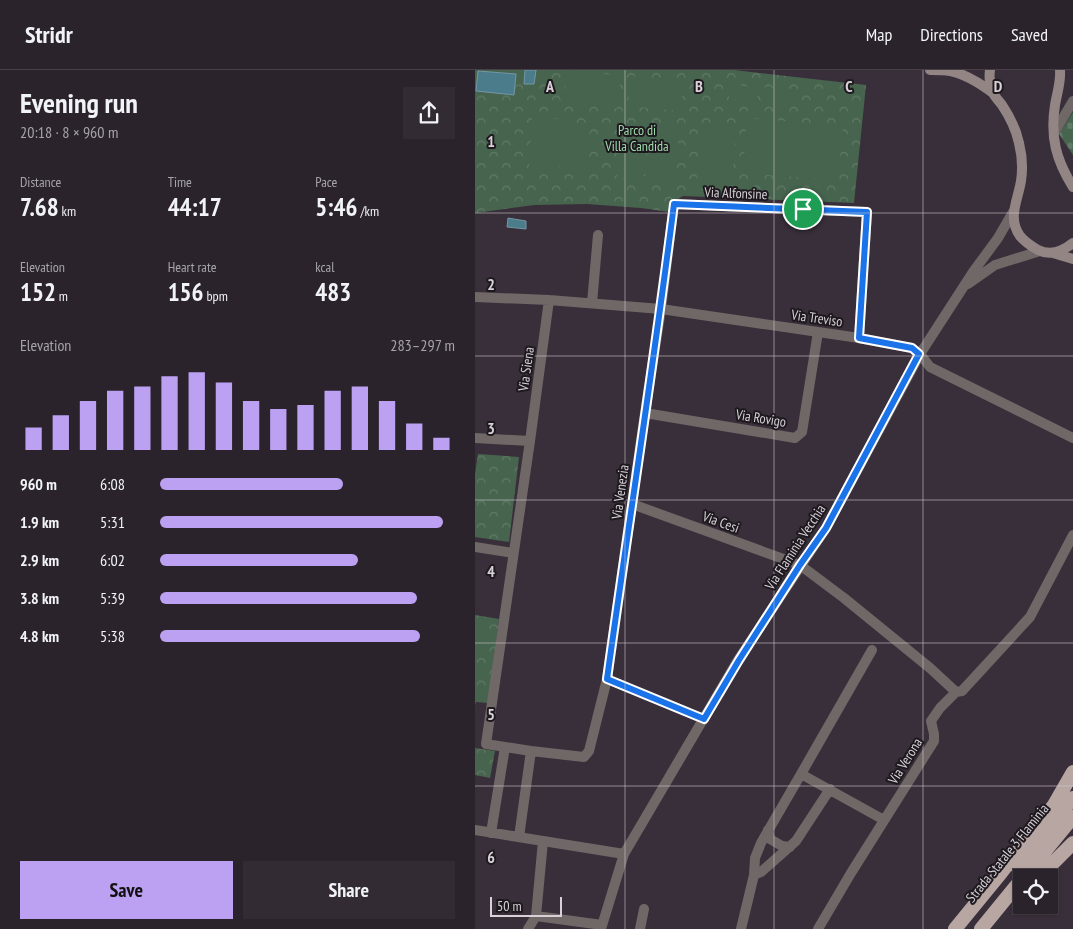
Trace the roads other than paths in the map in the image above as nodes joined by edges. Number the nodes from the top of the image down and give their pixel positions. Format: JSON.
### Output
{"nodes":[{"id":1,"x":930,"y":70,"type":"edge"},
{"id":2,"x":951,"y":70,"type":"edge"},
{"id":3,"x":990,"y":70,"type":"edge"},
{"id":4,"x":1060,"y":70,"type":"edge"},
{"id":5,"x":993,"y":93,"type":"junction"},
{"id":6,"x":1073,"y":101,"type":"edge"},
{"id":7,"x":1054,"y":133,"type":"junction"},
{"id":8,"x":1073,"y":187,"type":"edge"},
{"id":9,"x":1013,"y":212,"type":"junction"},
{"id":10,"x":599,"y":235,"type":"dead end"},
{"id":11,"x":1073,"y":242,"type":"edge"},
{"id":12,"x":1040,"y":251,"type":"junction"},
{"id":13,"x":1053,"y":253,"type":"junction"},
{"id":14,"x":1073,"y":259,"type":"edge"},
{"id":15,"x":963,"y":288,"type":"junction"},
{"id":16,"x":475,"y":297,"type":"edge"},
{"id":17,"x":549,"y":300,"type":"junction"},
{"id":18,"x":592,"y":303,"type":"junction"},
{"id":19,"x":661,"y":309,"type":"junction"},
{"id":20,"x":818,"y":332,"type":"junction"},
{"id":21,"x":859,"y":338,"type":"junction"},
{"id":22,"x":919,"y":354,"type":"junction"},
{"id":23,"x":645,"y":413,"type":"junction"},
{"id":24,"x":475,"y":438,"type":"edge"},
{"id":25,"x":1073,"y":438,"type":"edge"},
{"id":26,"x":530,"y":442,"type":"junction"},
{"id":27,"x":632,"y":504,"type":"junction"},
{"id":28,"x":1073,"y":535,"type":"edge"},
{"id":29,"x":475,"y":547,"type":"edge"},
{"id":30,"x":513,"y":553,"type":"junction"},
{"id":31,"x":1069,"y":553,"type":"edge"},
{"id":32,"x":800,"y":565,"type":"junction"},
{"id":33,"x":872,"y":650,"type":"dead end"},
{"id":34,"x":607,"y":679,"type":"junction"},
{"id":35,"x":956,"y":692,"type":"junction"},
{"id":36,"x":704,"y":719,"type":"junction"},
{"id":37,"x":505,"y":747,"type":"junction"},
{"id":38,"x":517,"y":749,"type":"joint"},
{"id":39,"x":531,"y":751,"type":"junction"},
{"id":40,"x":1073,"y":772,"type":"edge"},
{"id":41,"x":801,"y":774,"type":"junction"},
{"id":42,"x":830,"y":790,"type":"junction"},
{"id":43,"x":1073,"y":798,"type":"edge"},
{"id":44,"x":1073,"y":817,"type":"edge"},
{"id":45,"x":883,"y":820,"type":"junction"},
{"id":46,"x":475,"y":830,"type":"edge"},
{"id":47,"x":768,"y":830,"type":"junction"},
{"id":48,"x":491,"y":833,"type":"junction"},
{"id":49,"x":519,"y":837,"type":"junction"},
{"id":50,"x":543,"y":841,"type":"junction"},
{"id":51,"x":1073,"y":843,"type":"edge"},
{"id":52,"x":790,"y":847,"type":"junction"},
{"id":53,"x":623,"y":854,"type":"junction"},
{"id":54,"x":1030,"y":869,"type":"edge"},
{"id":55,"x":1047,"y":869,"type":"edge"},
{"id":56,"x":753,"y":875,"type":"junction"},
{"id":57,"x":1013,"y":890,"type":"edge"},
{"id":58,"x":1013,"y":903,"type":"edge"},
{"id":59,"x":644,"y":909,"type":"dead end"},
{"id":60,"x":536,"y":916,"type":"junction"},
{"id":61,"x":602,"y":927,"type":"edge"},
{"id":62,"x":528,"y":929,"type":"edge"},
{"id":63,"x":640,"y":929,"type":"edge"},
{"id":64,"x":741,"y":929,"type":"edge"},
{"id":65,"x":818,"y":929,"type":"edge"},
{"id":66,"x":955,"y":929,"type":"edge"},
{"id":67,"x":965,"y":929,"type":"edge"},
{"id":68,"x":981,"y":929,"type":"edge"},
{"id":69,"x":989,"y":929,"type":"edge"}],
"edges":[{"from":1,"to":2,"type":"main road"},
{"from":2,"to":5,"type":"main road"},
{"from":3,"to":5,"type":"main road","name":"Via Flaminia Vecchia"},
{"from":4,"to":7,"type":"main road"},
{"from":5,"to":9,"type":"main road","name":"Via Flaminia Vecchia"},
{"from":6,"to":7,"type":"street"},
{"from":7,"to":8,"type":"main road"},
{"from":9,"to":12,"type":"main road"},
{"from":9,"to":15,"type":"street","name":"Via Flaminia Vecchia"},
{"from":10,"to":18,"type":"street"},
{"from":11,"to":13,"type":"main road"},
{"from":12,"to":13,"type":"main road","name":"Via Flaminia Vecchia"},
{"from":12,"to":15,"type":"street","name":"Via Flaminia Vecchia"},
{"from":13,"to":14,"type":"main road","name":"Via Flaminia Vecchia"},
{"from":15,"to":22,"type":"street","name":"Via Flaminia Vecchia"},
{"from":16,"to":17,"type":"street","name":"Via Treviso"},
{"from":17,"to":18,"type":"street","name":"Via Treviso"},
{"from":17,"to":26,"type":"street","name":"Via Siena"},
{"from":18,"to":19,"type":"street","name":"Via Treviso"},
{"from":19,"to":20,"type":"street","name":"Via Treviso"},
{"from":19,"to":21,"type":"street","name":"Via Alfonsine"},
{"from":19,"to":23,"type":"street","name":"Via Venezia"},
{"from":20,"to":21,"type":"street","name":"Via Treviso"},
{"from":20,"to":23,"type":"street","name":"Via Rovigo"},
{"from":21,"to":22,"type":"street","name":"Via Treviso"},
{"from":22,"to":25,"type":"street","name":"Via Treviso"},
{"from":22,"to":32,"type":"street","name":"Via Flaminia Vecchia"},
{"from":23,"to":27,"type":"street","name":"Via Venezia"},
{"from":24,"to":26,"type":"street"},
{"from":26,"to":30,"type":"street","name":"Via Siena"},
{"from":27,"to":32,"type":"street","name":"Via Cesi"},
{"from":27,"to":34,"type":"street","name":"Via Venezia"},
{"from":28,"to":31,"type":"street"},
{"from":29,"to":30,"type":"street"},
{"from":30,"to":37,"type":"street","name":"Via Siena"},
{"from":31,"to":35,"type":"street"},
{"from":32,"to":35,"type":"street"},
{"from":32,"to":36,"type":"street","name":"Via Flaminia Vecchia"},
{"from":33,"to":41,"type":"street"},
{"from":34,"to":36,"type":"street"},
{"from":34,"to":39,"type":"street","name":"Via Venezia"},
{"from":35,"to":45,"type":"street","name":"Via Verona"},
{"from":36,"to":53,"type":"street","name":"Via Flaminia Vecchia"},
{"from":37,"to":38,"type":"street","name":"Via Siena"},
{"from":37,"to":48,"type":"street"},
{"from":38,"to":39,"type":"street","name":"Via Venezia"},
{"from":39,"to":49,"type":"street"},
{"from":40,"to":66,"type":"highway"},
{"from":41,"to":42,"type":"street"},
{"from":41,"to":47,"type":"street"},
{"from":42,"to":45,"type":"street"},
{"from":42,"to":52,"type":"street"},
{"from":43,"to":67,"type":"highway","name":"Strada Statale 3 Flaminia"},
{"from":44,"to":54,"type":"highway","name":"Strada Statale 3 Flaminia"},
{"from":45,"to":65,"type":"street","name":"Via Verona"},
{"from":46,"to":48,"type":"street"},
{"from":47,"to":52,"type":"street"},
{"from":47,"to":56,"type":"street"},
{"from":48,"to":49,"type":"street"},
{"from":49,"to":50,"type":"street"},
{"from":50,"to":53,"type":"street"},
{"from":50,"to":60,"type":"street"},
{"from":51,"to":55,"type":"highway"},
{"from":52,"to":56,"type":"street"},
{"from":53,"to":61,"type":"street","name":"Via Flaminia Vecchia"},
{"from":56,"to":64,"type":"street"},
{"from":57,"to":68,"type":"highway","name":"Strada Statale 3 Flaminia"},
{"from":58,"to":69,"type":"highway"},
{"from":59,"to":63,"type":"street"},
{"from":60,"to":61,"type":"street"},
{"from":60,"to":62,"type":"street"}]}
